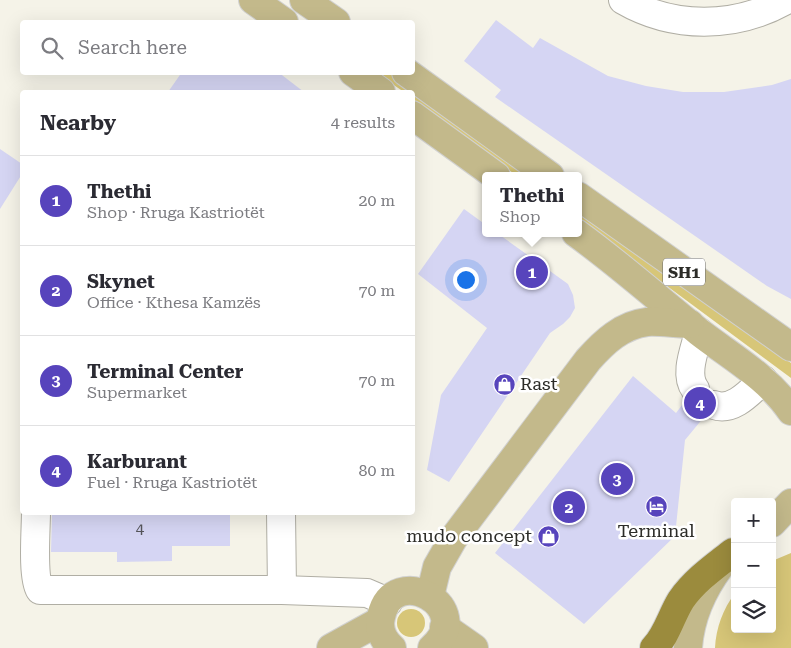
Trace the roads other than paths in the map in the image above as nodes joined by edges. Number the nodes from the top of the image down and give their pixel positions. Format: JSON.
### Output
{"nodes":[{"id":1,"x":253,"y":0,"type":"edge"},
{"id":2,"x":623,"y":0,"type":"edge"},
{"id":3,"x":786,"y":0,"type":"edge"},
{"id":4,"x":281,"y":20,"type":"edge"},
{"id":5,"x":357,"y":75,"type":"edge"},
{"id":6,"x":410,"y":75,"type":"edge"},
{"id":7,"x":378,"y":90,"type":"edge"},
{"id":8,"x":415,"y":117,"type":"edge"},
{"id":9,"x":490,"y":172,"type":"edge"},
{"id":10,"x":544,"y":172,"type":"edge"},
{"id":11,"x":582,"y":199,"type":"edge"},
{"id":12,"x":581,"y":237,"type":"edge"},
{"id":13,"x":694,"y":328,"type":"junction"},
{"id":14,"x":791,"y":347,"type":"edge"},
{"id":15,"x":762,"y":380,"type":"junction"},
{"id":16,"x":791,"y":411,"type":"edge"},
{"id":17,"x":791,"y":502,"type":"edge"},
{"id":18,"x":36,"y":515,"type":"edge"},
{"id":19,"x":281,"y":515,"type":"edge"},
{"id":20,"x":776,"y":519,"type":"edge"},
{"id":21,"x":791,"y":524,"type":"edge"},
{"id":22,"x":776,"y":530,"type":"edge"},
{"id":23,"x":731,"y":554,"type":"edge"},
{"id":24,"x":731,"y":555,"type":"edge"},
{"id":25,"x":282,"y":590,"type":"junction"},
{"id":26,"x":430,"y":596,"type":"junction"},
{"id":27,"x":384,"y":612,"type":"junction"},
{"id":28,"x":438,"y":638,"type":"edge"},
{"id":29,"x":331,"y":648,"type":"edge"},
{"id":30,"x":392,"y":648,"type":"edge"},
{"id":31,"x":474,"y":648,"type":"edge"},
{"id":32,"x":654,"y":648,"type":"edge"},
{"id":33,"x":688,"y":648,"type":"edge"}],
"edges":[{"from":1,"to":4,"type":"main road"},
{"from":2,"to":3,"type":"lane"},
{"from":5,"to":7,"type":"main road"},
{"from":6,"to":10,"type":"main road"},
{"from":8,"to":9,"type":"main road"},
{"from":11,"to":14,"type":"main road","number":"SH1"},
{"from":12,"to":13,"type":"main road","number":"SH1"},
{"from":13,"to":15,"type":"main road","number":"SH1"},
{"from":13,"to":15,"type":"lane"},
{"from":13,"to":26,"type":"main road"},
{"from":15,"to":16,"type":"main road","number":"SH1"},
{"from":17,"to":20,"type":"main road"},
{"from":18,"to":25,"type":"lane"},
{"from":19,"to":25,"type":"lane"},
{"from":21,"to":22,"type":"main road"},
{"from":23,"to":32,"type":"highway"},
{"from":24,"to":33,"type":"main road"},
{"from":25,"to":27,"type":"lane"},
{"from":26,"to":27,"type":"main road"},
{"from":26,"to":28,"type":"main road"},
{"from":27,"to":29,"type":"main road"},
{"from":27,"to":30,"type":"main road"},
{"from":28,"to":31,"type":"main road"}]}
